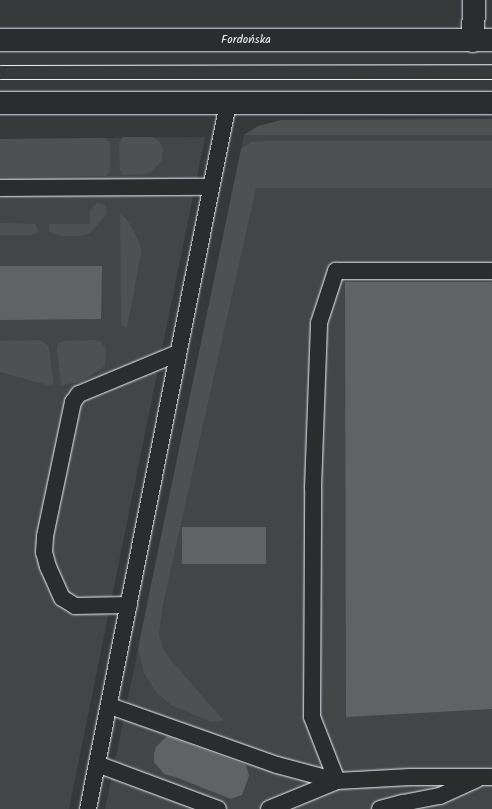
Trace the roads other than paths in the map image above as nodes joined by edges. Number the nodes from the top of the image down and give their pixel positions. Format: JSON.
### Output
{"nodes":[{"id":1,"x":474,"y":0,"type":"edge"},
{"id":2,"x":0,"y":40,"type":"edge"},
{"id":3,"x":482,"y":41,"type":"edge"},
{"id":4,"x":0,"y":103,"type":"edge"},
{"id":5,"x":228,"y":103,"type":"junction"},
{"id":6,"x":492,"y":103,"type":"edge"},
{"id":7,"x":211,"y":187,"type":"junction"},
{"id":8,"x":0,"y":188,"type":"edge"},
{"id":9,"x":492,"y":271,"type":"edge"},
{"id":10,"x":178,"y":353,"type":"junction"},
{"id":11,"x":129,"y":605,"type":"junction"},
{"id":12,"x":110,"y":706,"type":"junction"},
{"id":13,"x":97,"y":764,"type":"junction"},
{"id":14,"x":487,"y":777,"type":"edge"},
{"id":15,"x":337,"y":781,"type":"junction"},
{"id":16,"x":88,"y":809,"type":"edge"},
{"id":17,"x":218,"y":809,"type":"edge"},
{"id":18,"x":269,"y":809,"type":"edge"},
{"id":19,"x":380,"y":809,"type":"edge"}],
"edges":[{"from":1,"to":3,"type":"main road"},
{"from":2,"to":3,"type":"main road","name":"Fordońska"},
{"from":4,"to":5,"type":"main road"},
{"from":5,"to":6,"type":"main road"},
{"from":5,"to":7,"type":"lane"},
{"from":7,"to":8,"type":"lane"},
{"from":7,"to":10,"type":"lane"},
{"from":9,"to":15,"type":"lane"},
{"from":10,"to":11,"type":"lane"},
{"from":10,"to":11,"type":"lane"},
{"from":11,"to":12,"type":"lane"},
{"from":12,"to":13,"type":"lane"},
{"from":12,"to":15,"type":"lane"},
{"from":13,"to":16,"type":"lane"},
{"from":13,"to":17,"type":"lane"},
{"from":14,"to":15,"type":"lane"},
{"from":14,"to":19,"type":"lane"},
{"from":15,"to":18,"type":"lane"}]}
